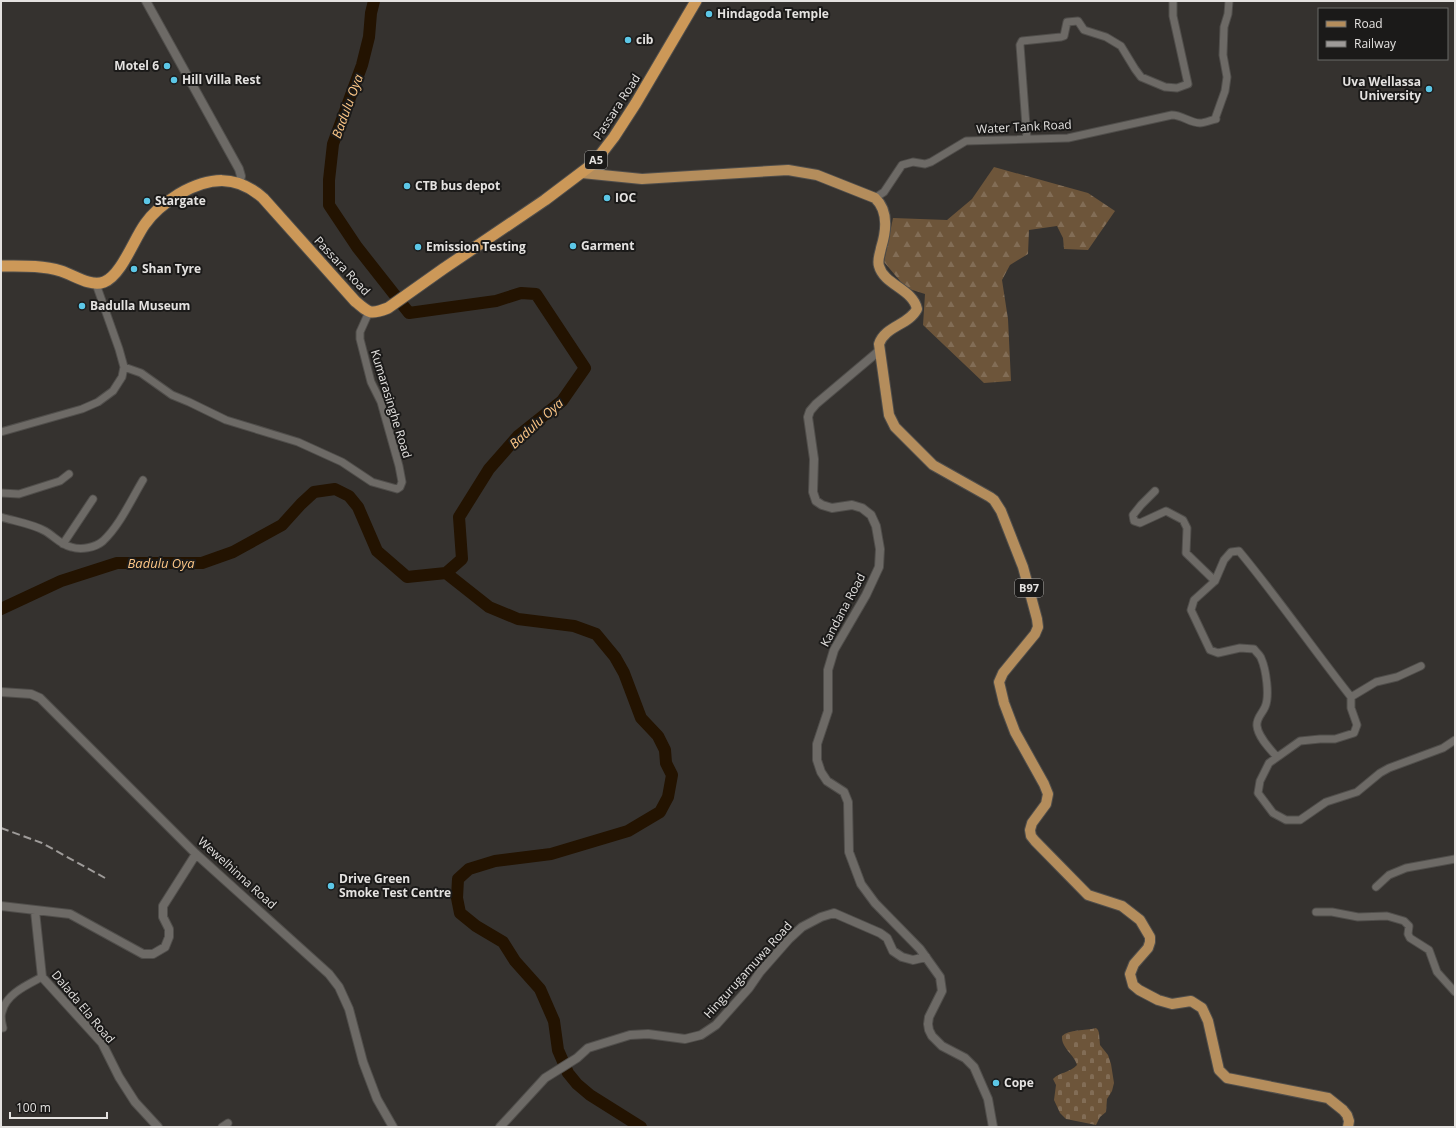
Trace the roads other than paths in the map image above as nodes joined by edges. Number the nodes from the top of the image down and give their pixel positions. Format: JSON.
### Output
{"nodes":[{"id":1,"x":146,"y":1,"type":"edge"},
{"id":2,"x":696,"y":1,"type":"edge"},
{"id":3,"x":1173,"y":1,"type":"edge"},
{"id":4,"x":1229,"y":1,"type":"edge"},
{"id":5,"x":1027,"y":139,"type":"junction"},
{"id":6,"x":582,"y":173,"type":"junction"},
{"id":7,"x":240,"y":184,"type":"junction"},
{"id":8,"x":875,"y":198,"type":"junction"},
{"id":9,"x":1,"y":266,"type":"edge"},
{"id":10,"x":96,"y":284,"type":"junction"},
{"id":11,"x":369,"y":312,"type":"junction"},
{"id":12,"x":880,"y":350,"type":"junction"},
{"id":13,"x":124,"y":367,"type":"junction"},
{"id":14,"x":1,"y":432,"type":"edge"},
{"id":15,"x":70,"y":474,"type":"dead end"},
{"id":16,"x":143,"y":480,"type":"dead end"},
{"id":17,"x":1155,"y":491,"type":"dead end"},
{"id":18,"x":1,"y":493,"type":"edge"},
{"id":19,"x":93,"y":499,"type":"dead end"},
{"id":20,"x":1,"y":517,"type":"edge"},
{"id":21,"x":63,"y":544,"type":"junction"},
{"id":22,"x":1215,"y":581,"type":"junction"},
{"id":23,"x":1422,"y":666,"type":"dead end"},
{"id":24,"x":1,"y":692,"type":"edge"},
{"id":25,"x":1351,"y":697,"type":"junction"},
{"id":26,"x":1455,"y":740,"type":"edge"},
{"id":27,"x":1277,"y":757,"type":"junction"},
{"id":28,"x":196,"y":854,"type":"junction"},
{"id":29,"x":1455,"y":859,"type":"edge"},
{"id":30,"x":1376,"y":887,"type":"dead end"},
{"id":31,"x":1,"y":906,"type":"edge"},
{"id":32,"x":35,"y":911,"type":"junction"},
{"id":33,"x":1316,"y":912,"type":"dead end"},
{"id":34,"x":926,"y":957,"type":"junction"},
{"id":35,"x":42,"y":977,"type":"junction"},
{"id":36,"x":1455,"y":992,"type":"edge"},
{"id":37,"x":1,"y":1028,"type":"edge"},
{"id":38,"x":158,"y":1127,"type":"edge"},
{"id":39,"x":394,"y":1127,"type":"edge"},
{"id":40,"x":500,"y":1127,"type":"edge"},
{"id":41,"x":993,"y":1127,"type":"edge"},
{"id":42,"x":1348,"y":1127,"type":"edge"}],
"edges":[{"from":1,"to":7,"type":"street"},
{"from":2,"to":6,"type":"highway","name":"Passara Road","number":"A5"},
{"from":3,"to":5,"type":"street"},
{"from":4,"to":5,"type":"street","name":"Water Tank Road"},
{"from":5,"to":8,"type":"street","name":"Water Tank Road"},
{"from":6,"to":8,"type":"main road"},
{"from":6,"to":11,"type":"highway","name":"Passara Road","number":"A5"},
{"from":7,"to":10,"type":"highway","name":"Passara Road"},
{"from":7,"to":11,"type":"highway","name":"Passara Road"},
{"from":8,"to":12,"type":"main road","number":"B97"},
{"from":9,"to":10,"type":"highway"},
{"from":10,"to":13,"type":"street"},
{"from":11,"to":13,"type":"street","name":"Kumarasinghe Road"},
{"from":12,"to":34,"type":"street","name":"Kandana Road"},
{"from":12,"to":42,"type":"main road","number":"B97"},
{"from":13,"to":14,"type":"street"},
{"from":15,"to":18,"type":"street"},
{"from":16,"to":21,"type":"street"},
{"from":17,"to":22,"type":"street"},
{"from":19,"to":21,"type":"street"},
{"from":20,"to":21,"type":"street"},
{"from":22,"to":25,"type":"street"},
{"from":22,"to":27,"type":"street"},
{"from":23,"to":25,"type":"street"},
{"from":24,"to":28,"type":"street","name":"Wewelhinna Road"},
{"from":25,"to":27,"type":"street"},
{"from":26,"to":27,"type":"street"},
{"from":28,"to":32,"type":"street"},
{"from":28,"to":39,"type":"street","name":"Wewelhinna Road"},
{"from":29,"to":30,"type":"street"},
{"from":31,"to":32,"type":"street"},
{"from":32,"to":35,"type":"street","name":"Dalada Ela Road"},
{"from":33,"to":36,"type":"street"},
{"from":34,"to":40,"type":"street","name":"Hingurugamuwa Road"},
{"from":34,"to":41,"type":"street","name":"Kandana Road"},
{"from":35,"to":37,"type":"street"},
{"from":35,"to":38,"type":"street","name":"Dalada Ela Road"}]}
